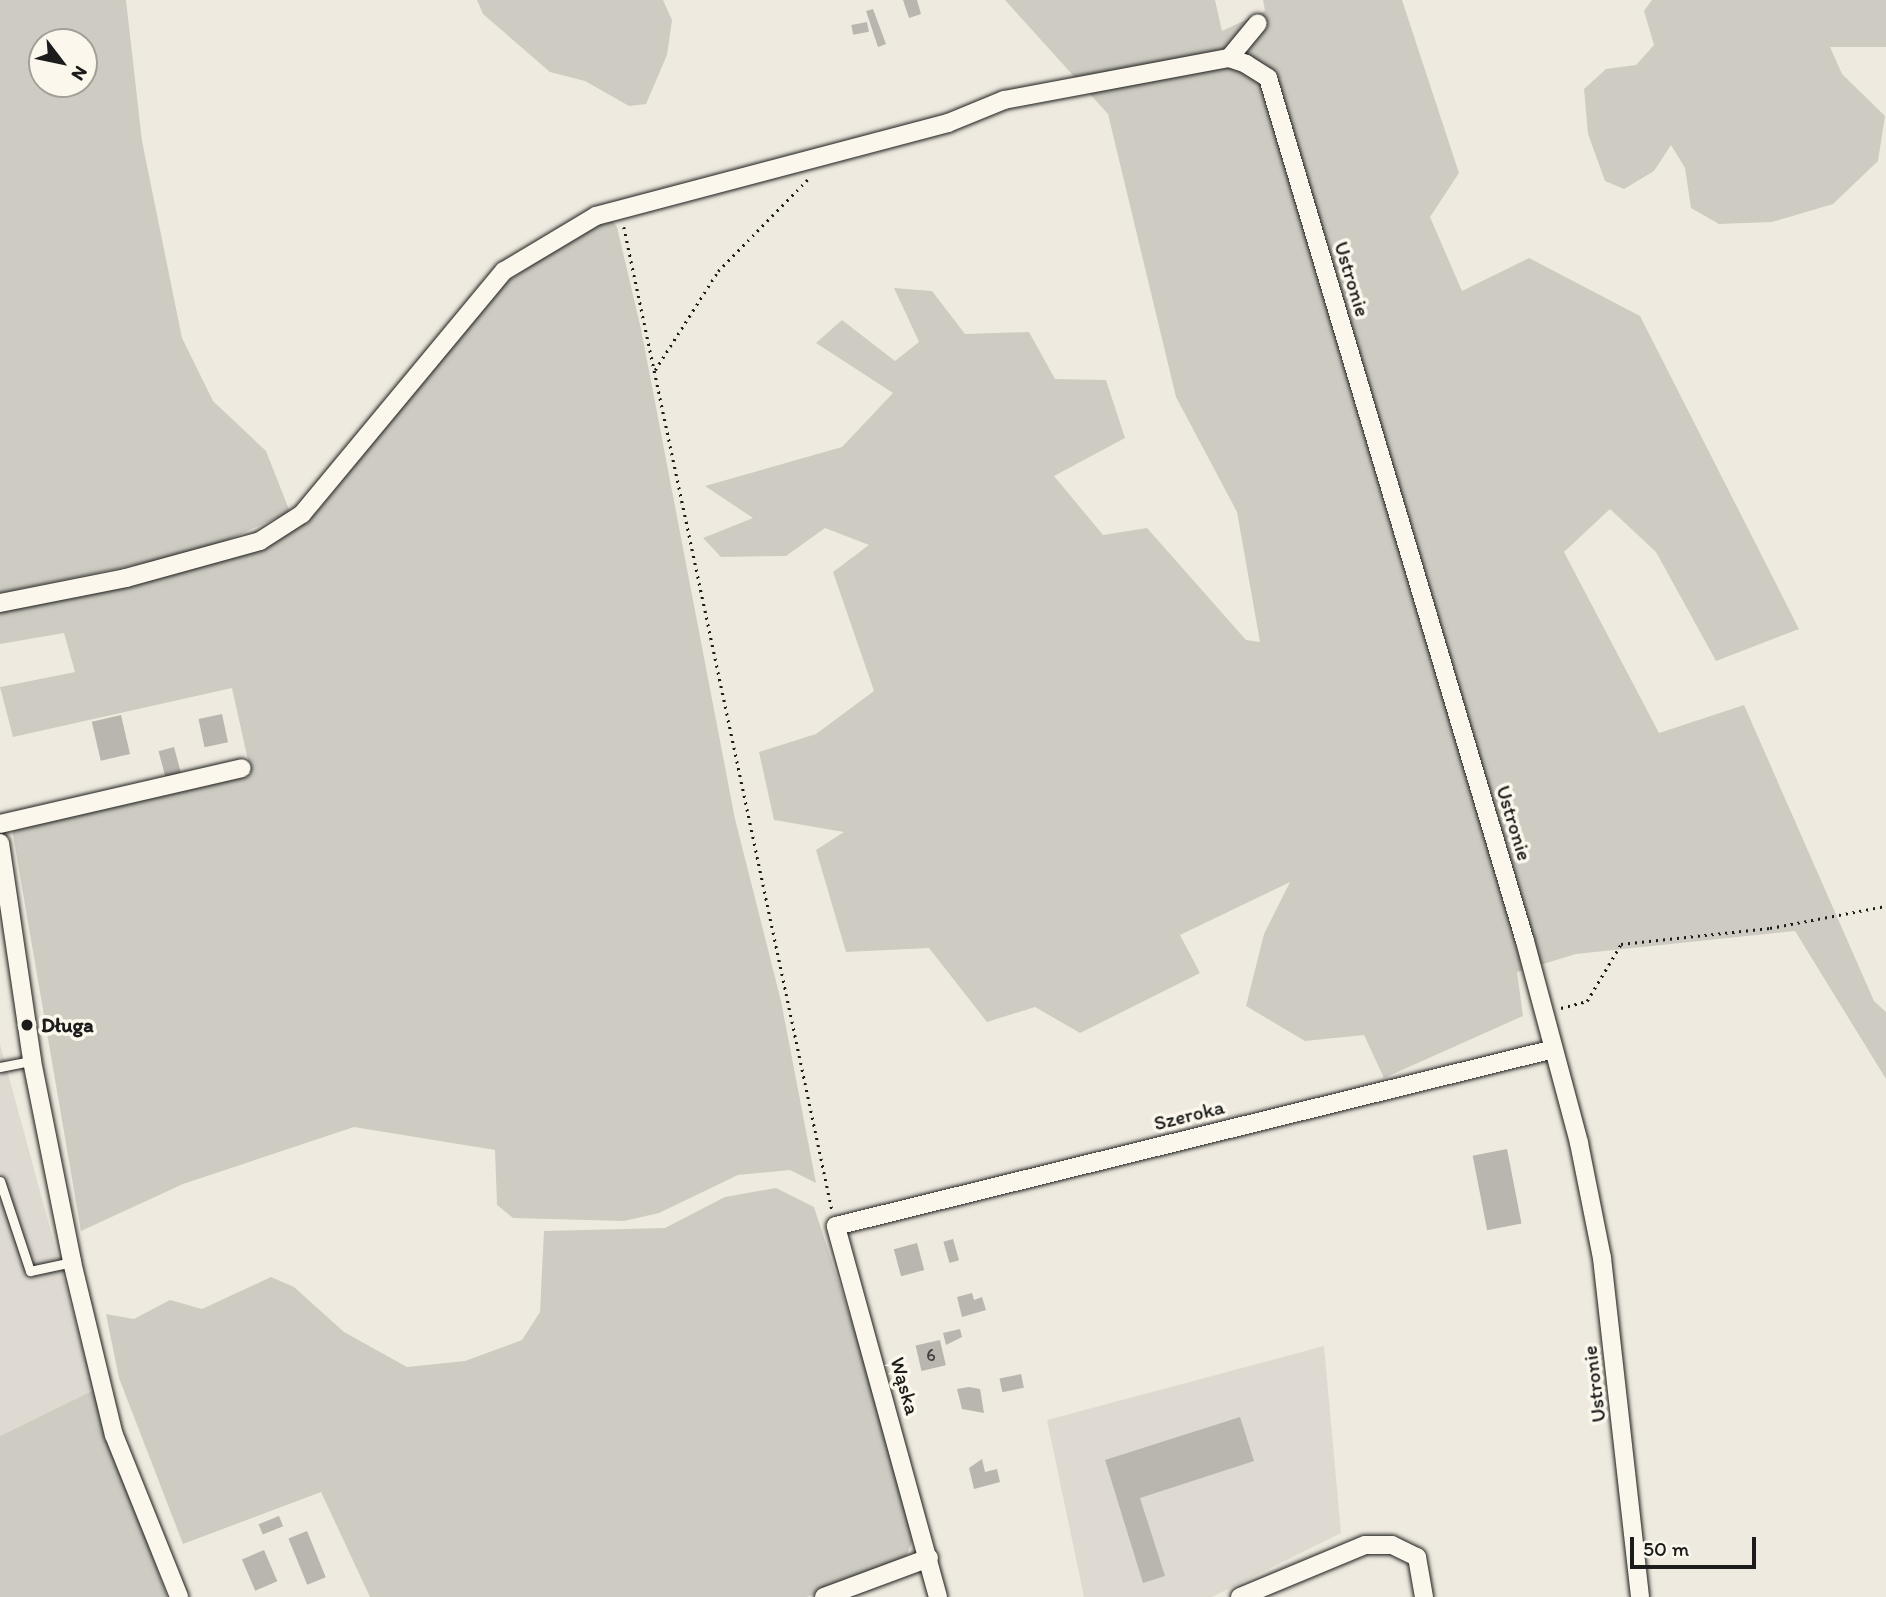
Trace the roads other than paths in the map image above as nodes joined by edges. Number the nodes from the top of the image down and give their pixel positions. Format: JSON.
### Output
{"nodes":[{"id":1,"x":1258,"y":23,"type":"dead end"},
{"id":2,"x":1229,"y":58,"type":"junction"},
{"id":3,"x":0,"y":603,"type":"edge"},
{"id":4,"x":242,"y":768,"type":"dead end"},
{"id":5,"x":0,"y":824,"type":"edge"},
{"id":6,"x":0,"y":843,"type":"edge"},
{"id":7,"x":6,"y":918,"type":"edge"},
{"id":8,"x":1554,"y":1049,"type":"junction"},
{"id":9,"x":32,"y":1061,"type":"junction"},
{"id":10,"x":0,"y":1067,"type":"edge"},
{"id":11,"x":0,"y":1181,"type":"edge"},
{"id":12,"x":836,"y":1226,"type":"joint"},
{"id":13,"x":72,"y":1262,"type":"junction"},
{"id":14,"x":929,"y":1558,"type":"junction"},
{"id":15,"x":179,"y":1597,"type":"edge"},
{"id":16,"x":824,"y":1597,"type":"edge"},
{"id":17,"x":938,"y":1597,"type":"edge"},
{"id":18,"x":1240,"y":1597,"type":"edge"},
{"id":19,"x":1424,"y":1597,"type":"edge"},
{"id":20,"x":1640,"y":1597,"type":"edge"}],
"edges":[{"from":1,"to":2,"type":"street"},
{"from":2,"to":3,"type":"street"},
{"from":2,"to":8,"type":"street","name":"Ustronie"},
{"from":4,"to":5,"type":"street"},
{"from":6,"to":7,"type":"street"},
{"from":7,"to":9,"type":"street"},
{"from":8,"to":12,"type":"street","name":"Szeroka"},
{"from":8,"to":20,"type":"street","name":"Ustronie"},
{"from":9,"to":10,"type":"lane"},
{"from":9,"to":13,"type":"street"},
{"from":11,"to":13,"type":"lane"},
{"from":12,"to":14,"type":"street","name":"Wąska"},
{"from":13,"to":15,"type":"street"},
{"from":14,"to":16,"type":"street"},
{"from":14,"to":17,"type":"street","name":"Wąska"},
{"from":18,"to":19,"type":"street"}]}
